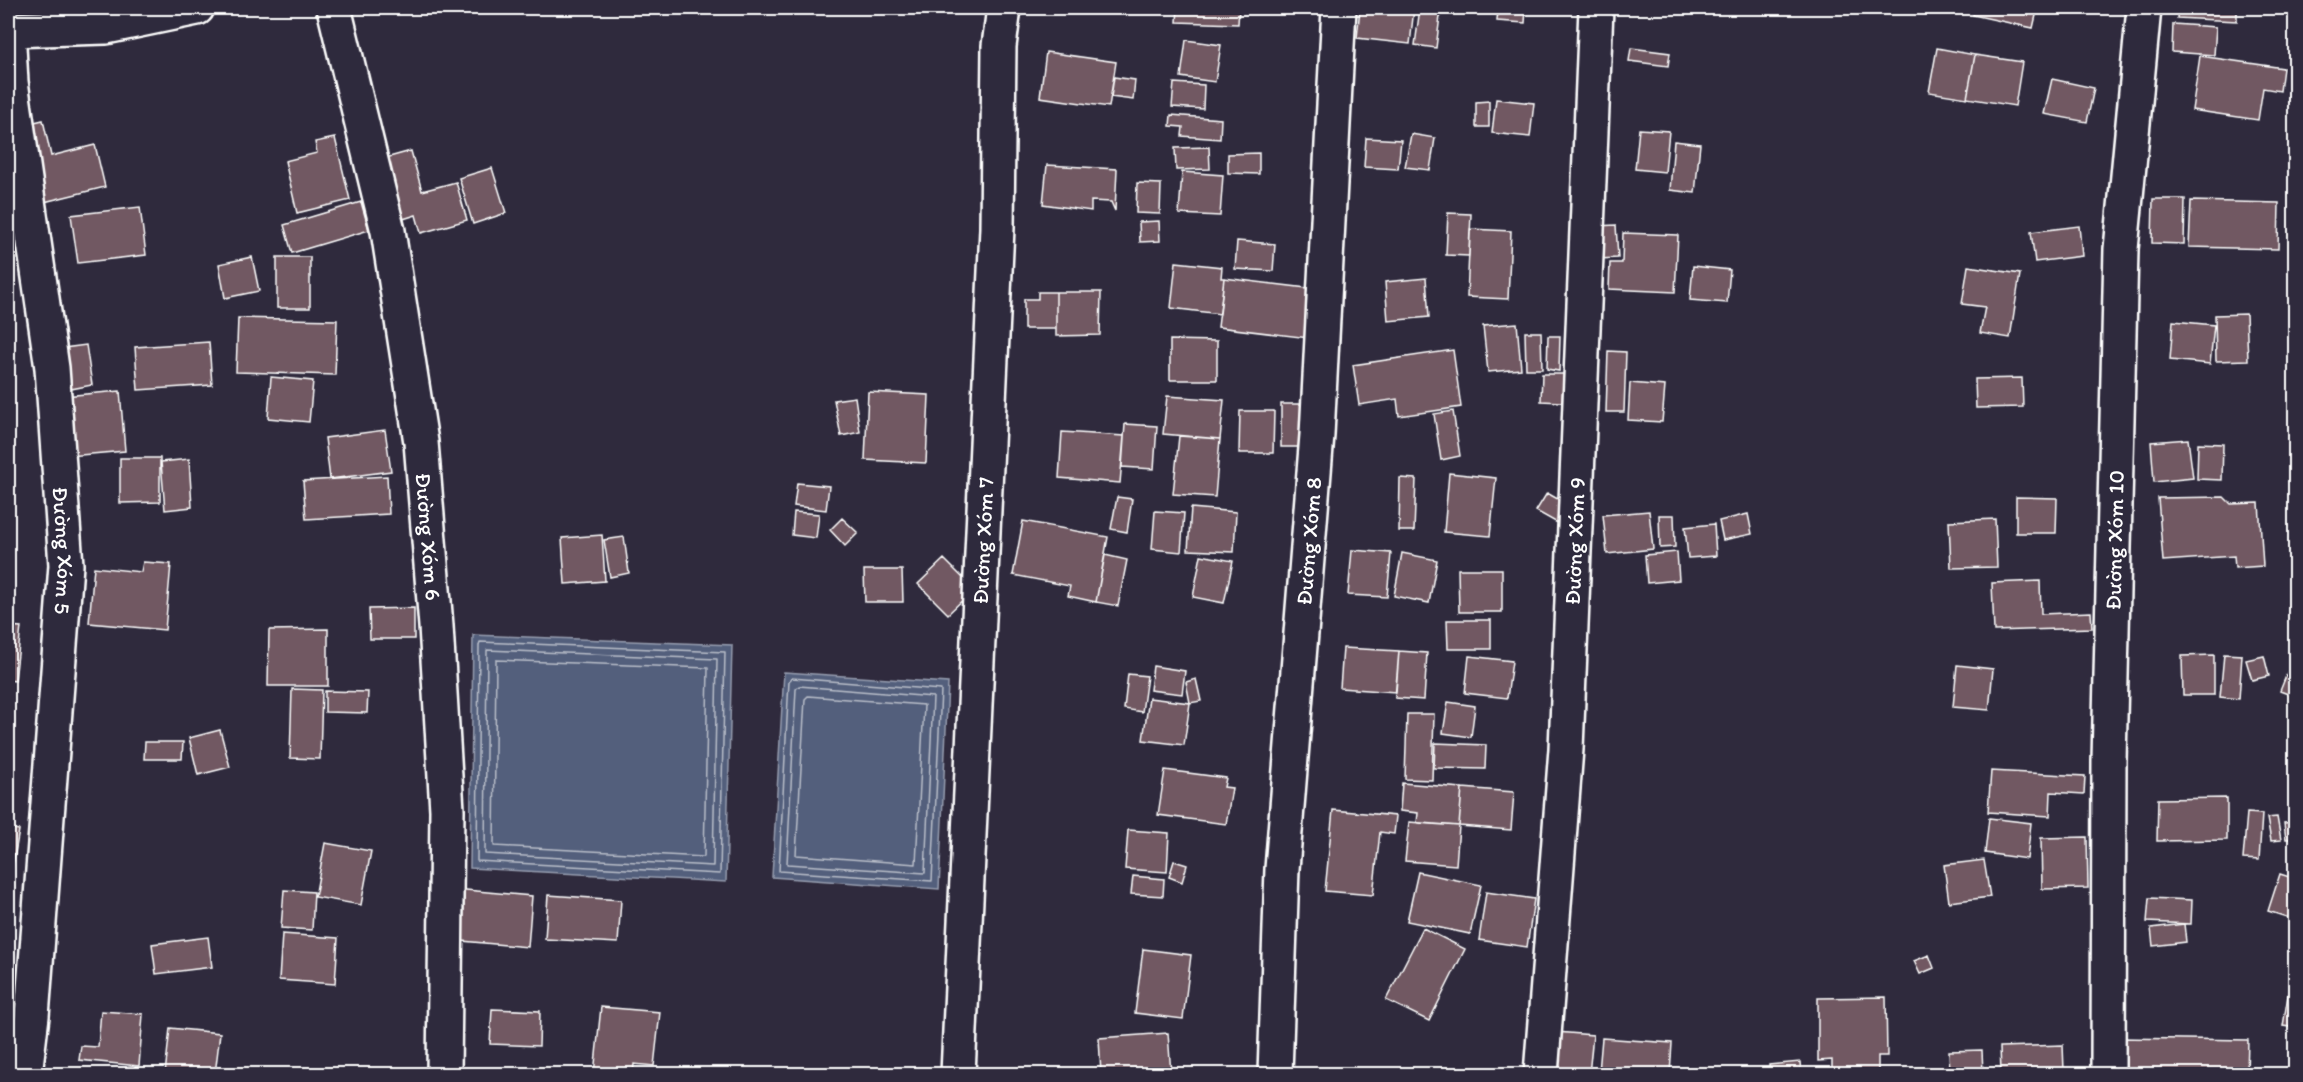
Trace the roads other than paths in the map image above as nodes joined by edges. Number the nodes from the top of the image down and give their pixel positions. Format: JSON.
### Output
{"nodes":[{"id":1,"x":197,"y":8,"type":"edge"},
{"id":2,"x":334,"y":8,"type":"edge"},
{"id":3,"x":1004,"y":8,"type":"edge"},
{"id":4,"x":1339,"y":8,"type":"edge"},
{"id":5,"x":1596,"y":8,"type":"edge"},
{"id":6,"x":2144,"y":8,"type":"edge"},
{"id":7,"x":8,"y":30,"type":"edge"},
{"id":8,"x":25,"y":1074,"type":"edge"},
{"id":9,"x":444,"y":1074,"type":"edge"},
{"id":10,"x":958,"y":1074,"type":"edge"},
{"id":11,"x":1275,"y":1074,"type":"edge"},
{"id":12,"x":1541,"y":1074,"type":"edge"},
{"id":13,"x":2108,"y":1074,"type":"edge"}],
"edges":[{"from":1,"to":7,"type":"street"},
{"from":2,"to":9,"type":"street","name":"Đường Xóm 6"},
{"from":3,"to":10,"type":"street","name":"Đường Xóm 7"},
{"from":4,"to":11,"type":"street","name":"Đường Xóm 8"},
{"from":5,"to":12,"type":"street","name":"Đường Xóm 9"},
{"from":6,"to":13,"type":"street","name":"Đường Xóm 10"},
{"from":7,"to":8,"type":"street","name":"Đường Xóm 5"}]}
